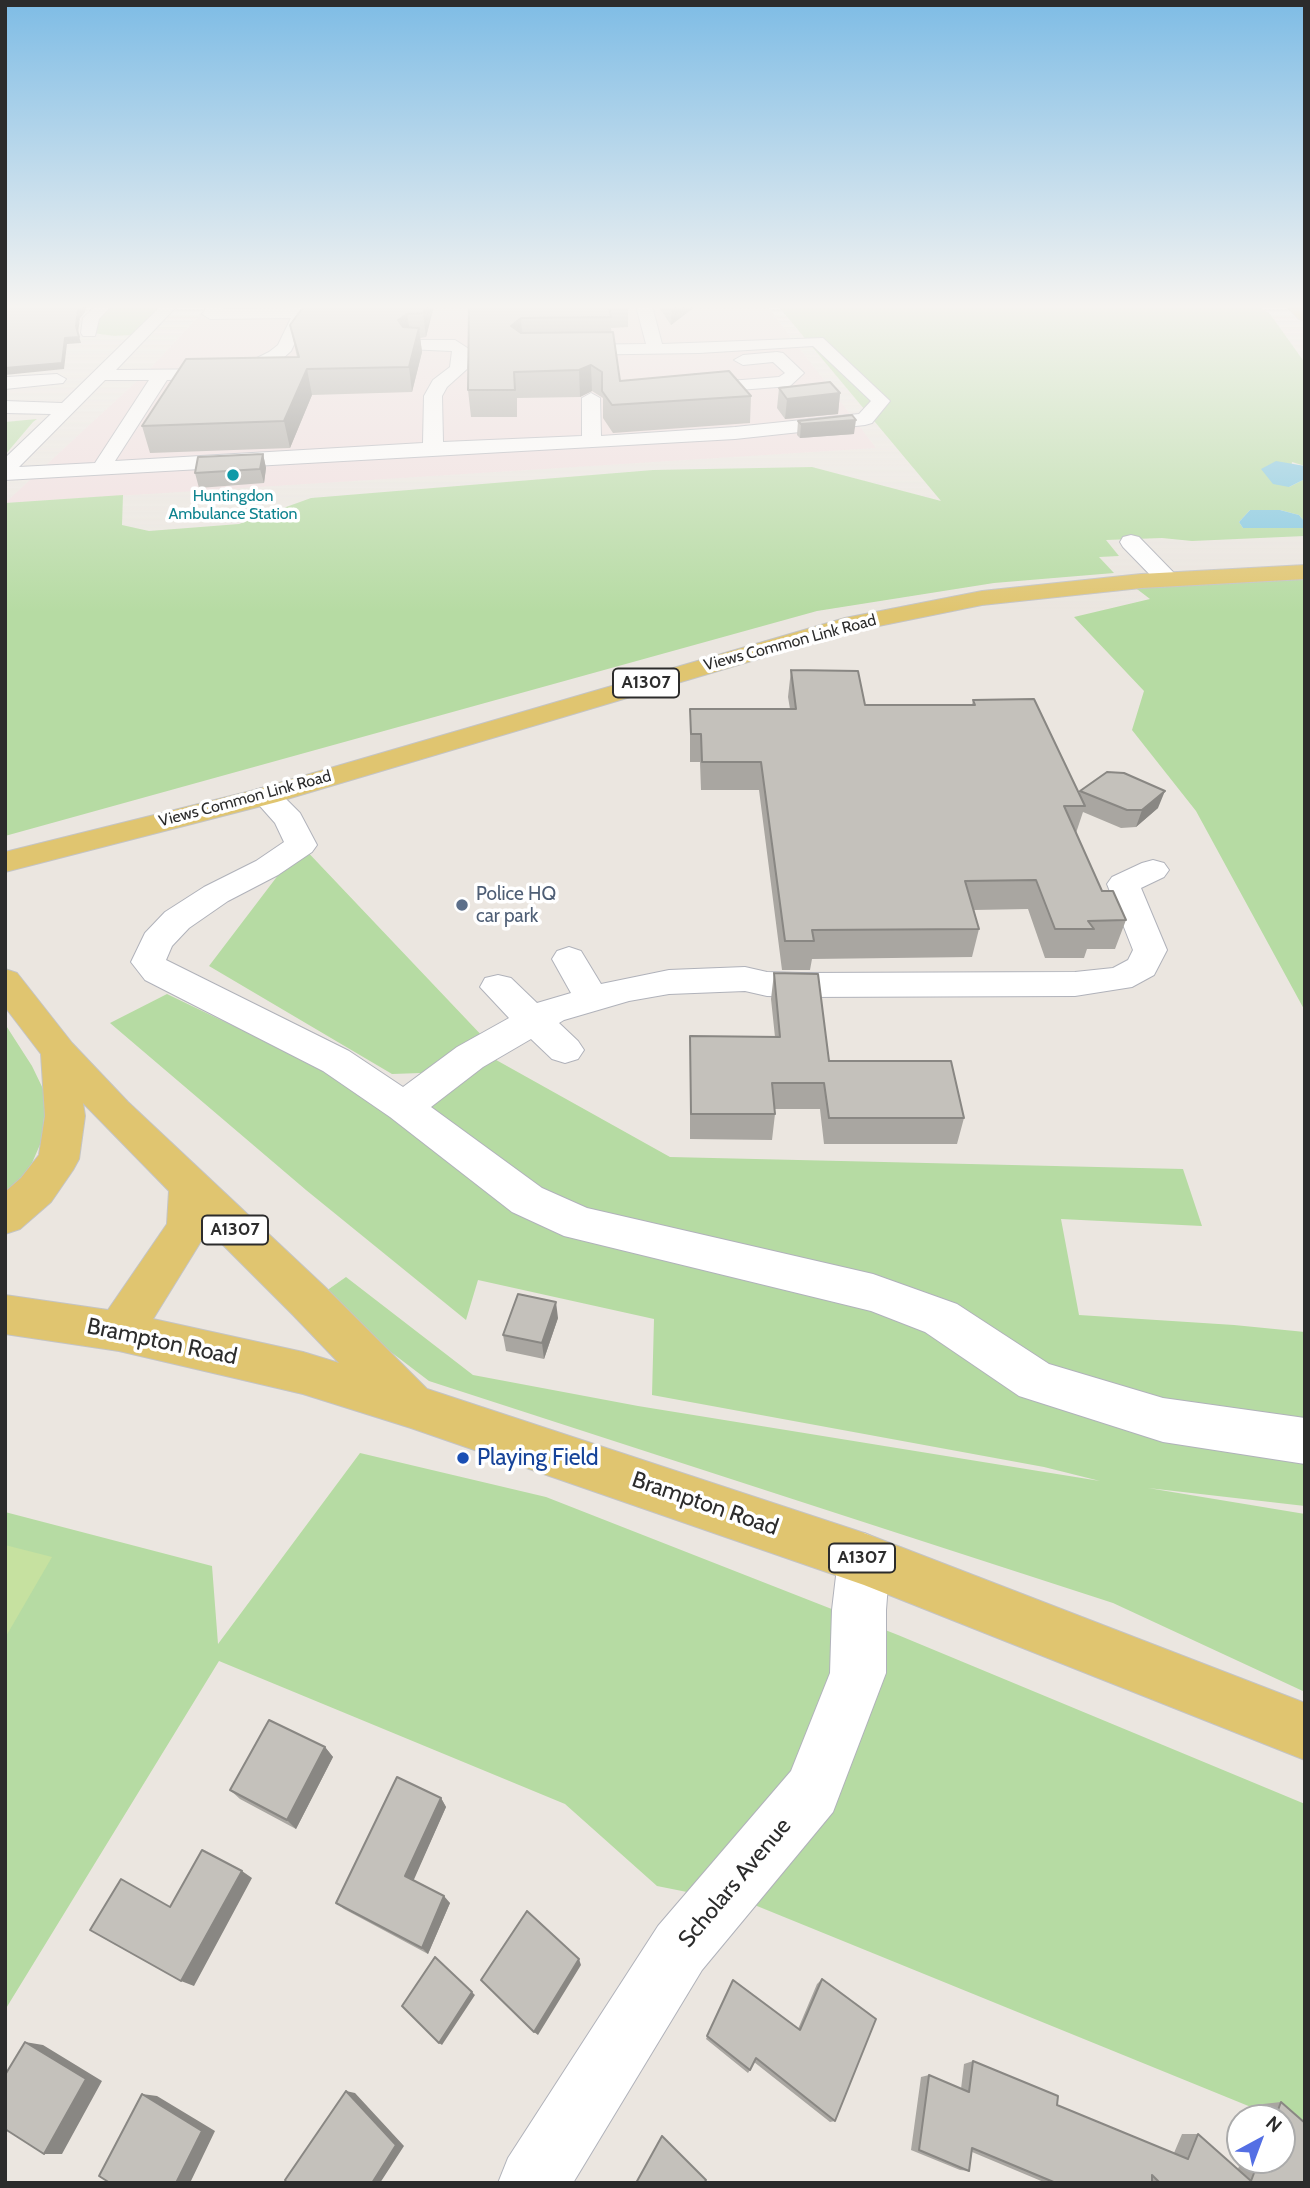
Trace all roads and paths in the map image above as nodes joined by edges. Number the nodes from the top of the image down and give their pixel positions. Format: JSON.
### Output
{"nodes":[{"id":1,"x":38,"y":408,"type":"edge"},
{"id":2,"x":144,"y":408,"type":"edge"},
{"id":3,"x":433,"y":408,"type":"edge"},
{"id":4,"x":591,"y":408,"type":"edge"},
{"id":5,"x":875,"y":408,"type":"edge"},
{"id":6,"x":65,"y":409,"type":"joint"},
{"id":7,"x":592,"y":442,"type":"junction"},
{"id":8,"x":432,"y":448,"type":"junction"},
{"id":9,"x":102,"y":468,"type":"junction"},
{"id":10,"x":5,"y":472,"type":"edge"},
{"id":11,"x":1131,"y":542,"type":"dead end"},
{"id":12,"x":1305,"y":572,"type":"edge"},
{"id":13,"x":1167,"y":579,"type":"junction"},
{"id":14,"x":266,"y":796,"type":"junction"},
{"id":15,"x":5,"y":862,"type":"edge"},
{"id":16,"x":1153,"y":870,"type":"dead end"},
{"id":17,"x":569,"y":959,"type":"dead end"},
{"id":18,"x":5,"y":981,"type":"edge"},
{"id":19,"x":498,"y":987,"type":"dead end"},
{"id":20,"x":592,"y":999,"type":"junction"},
{"id":21,"x":532,"y":1021,"type":"junction"},
{"id":22,"x":565,"y":1050,"type":"dead end"},
{"id":23,"x":59,"y":1052,"type":"junction"},
{"id":24,"x":404,"y":1107,"type":"junction"},
{"id":25,"x":190,"y":1186,"type":"junction"},
{"id":26,"x":5,"y":1217,"type":"edge"},
{"id":27,"x":5,"y":1314,"type":"edge"},
{"id":28,"x":119,"y":1331,"type":"junction"},
{"id":29,"x":411,"y":1406,"type":"junction"},
{"id":30,"x":1305,"y":1441,"type":"edge"},
{"id":31,"x":864,"y":1559,"type":"junction"},
{"id":32,"x":1305,"y":1732,"type":"edge"},
{"id":33,"x":533,"y":2183,"type":"edge"}],
"edges":[{"from":1,"to":6,"type":"street"},
{"from":2,"to":9,"type":"street"},
{"from":3,"to":8,"type":"street"},
{"from":4,"to":7,"type":"street"},
{"from":5,"to":7,"type":"street"},
{"from":6,"to":10,"type":"street"},
{"from":7,"to":8,"type":"street"},
{"from":8,"to":9,"type":"street"},
{"from":9,"to":10,"type":"street"},
{"from":11,"to":13,"type":"street"},
{"from":12,"to":13,"type":"main road","name":"Views Common Link Road","number":"A1307"},
{"from":13,"to":14,"type":"main road","name":"Views Common Link Road","number":"A1307"},
{"from":14,"to":15,"type":"main road","name":"Views Common Link Road","number":"A1307"},
{"from":14,"to":24,"type":"street"},
{"from":16,"to":20,"type":"street"},
{"from":17,"to":20,"type":"street"},
{"from":18,"to":23,"type":"main road","number":"A1307"},
{"from":19,"to":21,"type":"street"},
{"from":20,"to":21,"type":"street"},
{"from":21,"to":22,"type":"street"},
{"from":21,"to":24,"type":"street"},
{"from":23,"to":25,"type":"main road","number":"A1307"},
{"from":23,"to":26,"type":"main road"},
{"from":24,"to":30,"type":"street"},
{"from":25,"to":28,"type":"main road"},
{"from":25,"to":29,"type":"main road","number":"A1307"},
{"from":27,"to":28,"type":"main road","name":"Brampton Road","number":"A1307"},
{"from":28,"to":29,"type":"main road","name":"Brampton Road","number":"A1307"},
{"from":29,"to":31,"type":"main road","name":"Brampton Road","number":"A1307"},
{"from":31,"to":32,"type":"main road","name":"Brampton Road","number":"A1307"},
{"from":31,"to":33,"type":"street","name":"Scholars Avenue"}]}
